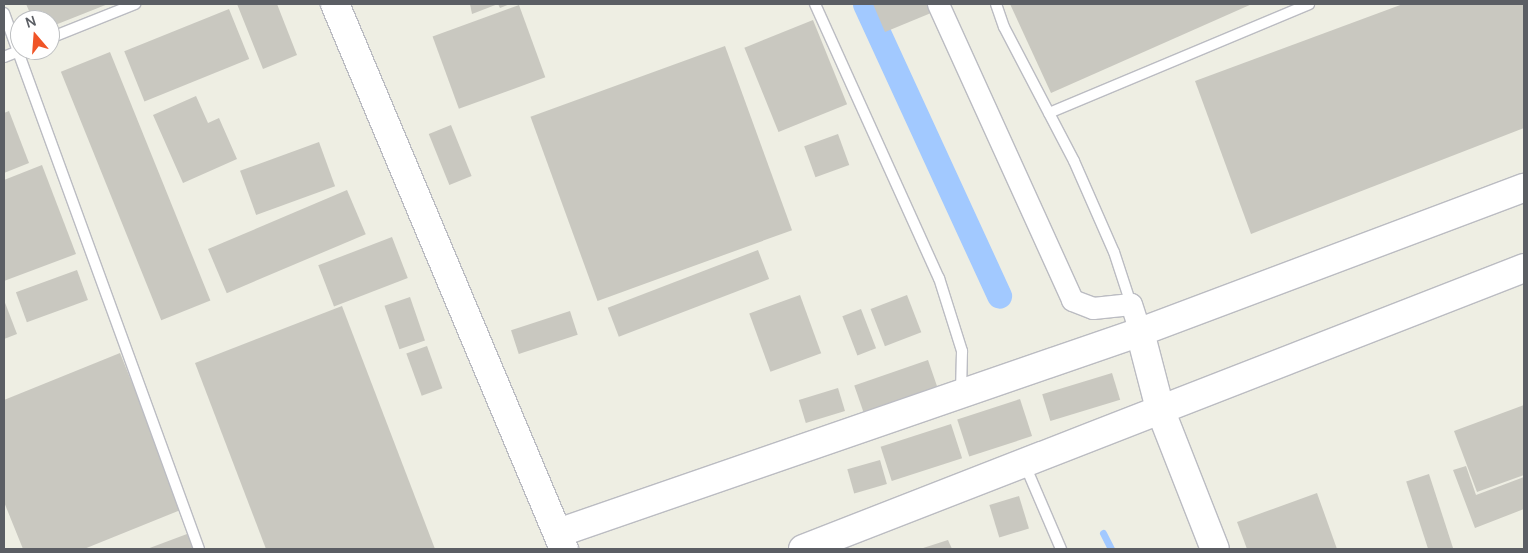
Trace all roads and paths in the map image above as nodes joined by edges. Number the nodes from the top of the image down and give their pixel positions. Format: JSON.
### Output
{"nodes":[{"id":1,"x":135,"y":4,"type":"edge"},
{"id":2,"x":335,"y":4,"type":"edge"},
{"id":3,"x":815,"y":4,"type":"edge"},
{"id":4,"x":938,"y":4,"type":"edge"},
{"id":5,"x":996,"y":4,"type":"edge"},
{"id":6,"x":1309,"y":4,"type":"edge"},
{"id":7,"x":4,"y":13,"type":"edge"},
{"id":8,"x":10,"y":27,"type":"edge"},
{"id":9,"x":60,"y":34,"type":"edge"},
{"id":10,"x":24,"y":60,"type":"edge"},
{"id":11,"x":1049,"y":113,"type":"junction"},
{"id":12,"x":1524,"y":188,"type":"edge"},
{"id":13,"x":1524,"y":268,"type":"edge"},
{"id":14,"x":1131,"y":304,"type":"junction"},
{"id":15,"x":1140,"y":332,"type":"junction"},
{"id":16,"x":961,"y":394,"type":"junction"},
{"id":17,"x":1160,"y":410,"type":"junction"},
{"id":18,"x":1024,"y":462,"type":"junction"},
{"id":19,"x":561,"y":541,"type":"edge"},
{"id":20,"x":199,"y":549,"type":"edge"},
{"id":21,"x":803,"y":549,"type":"edge"},
{"id":22,"x":1061,"y":549,"type":"edge"},
{"id":23,"x":1215,"y":549,"type":"edge"}],
"edges":[{"from":1,"to":9,"type":"lane"},
{"from":2,"to":19,"type":"street"},
{"from":3,"to":16,"type":"lane"},
{"from":4,"to":14,"type":"street"},
{"from":5,"to":11,"type":"lane"},
{"from":6,"to":11,"type":"lane"},
{"from":7,"to":8,"type":"lane"},
{"from":10,"to":20,"type":"lane"},
{"from":11,"to":14,"type":"lane"},
{"from":12,"to":15,"type":"street"},
{"from":13,"to":17,"type":"street"},
{"from":14,"to":15,"type":"street"},
{"from":15,"to":16,"type":"street"},
{"from":15,"to":17,"type":"street"},
{"from":16,"to":19,"type":"street"},
{"from":17,"to":18,"type":"street"},
{"from":17,"to":23,"type":"street"},
{"from":18,"to":21,"type":"street"},
{"from":18,"to":22,"type":"lane"}]}
